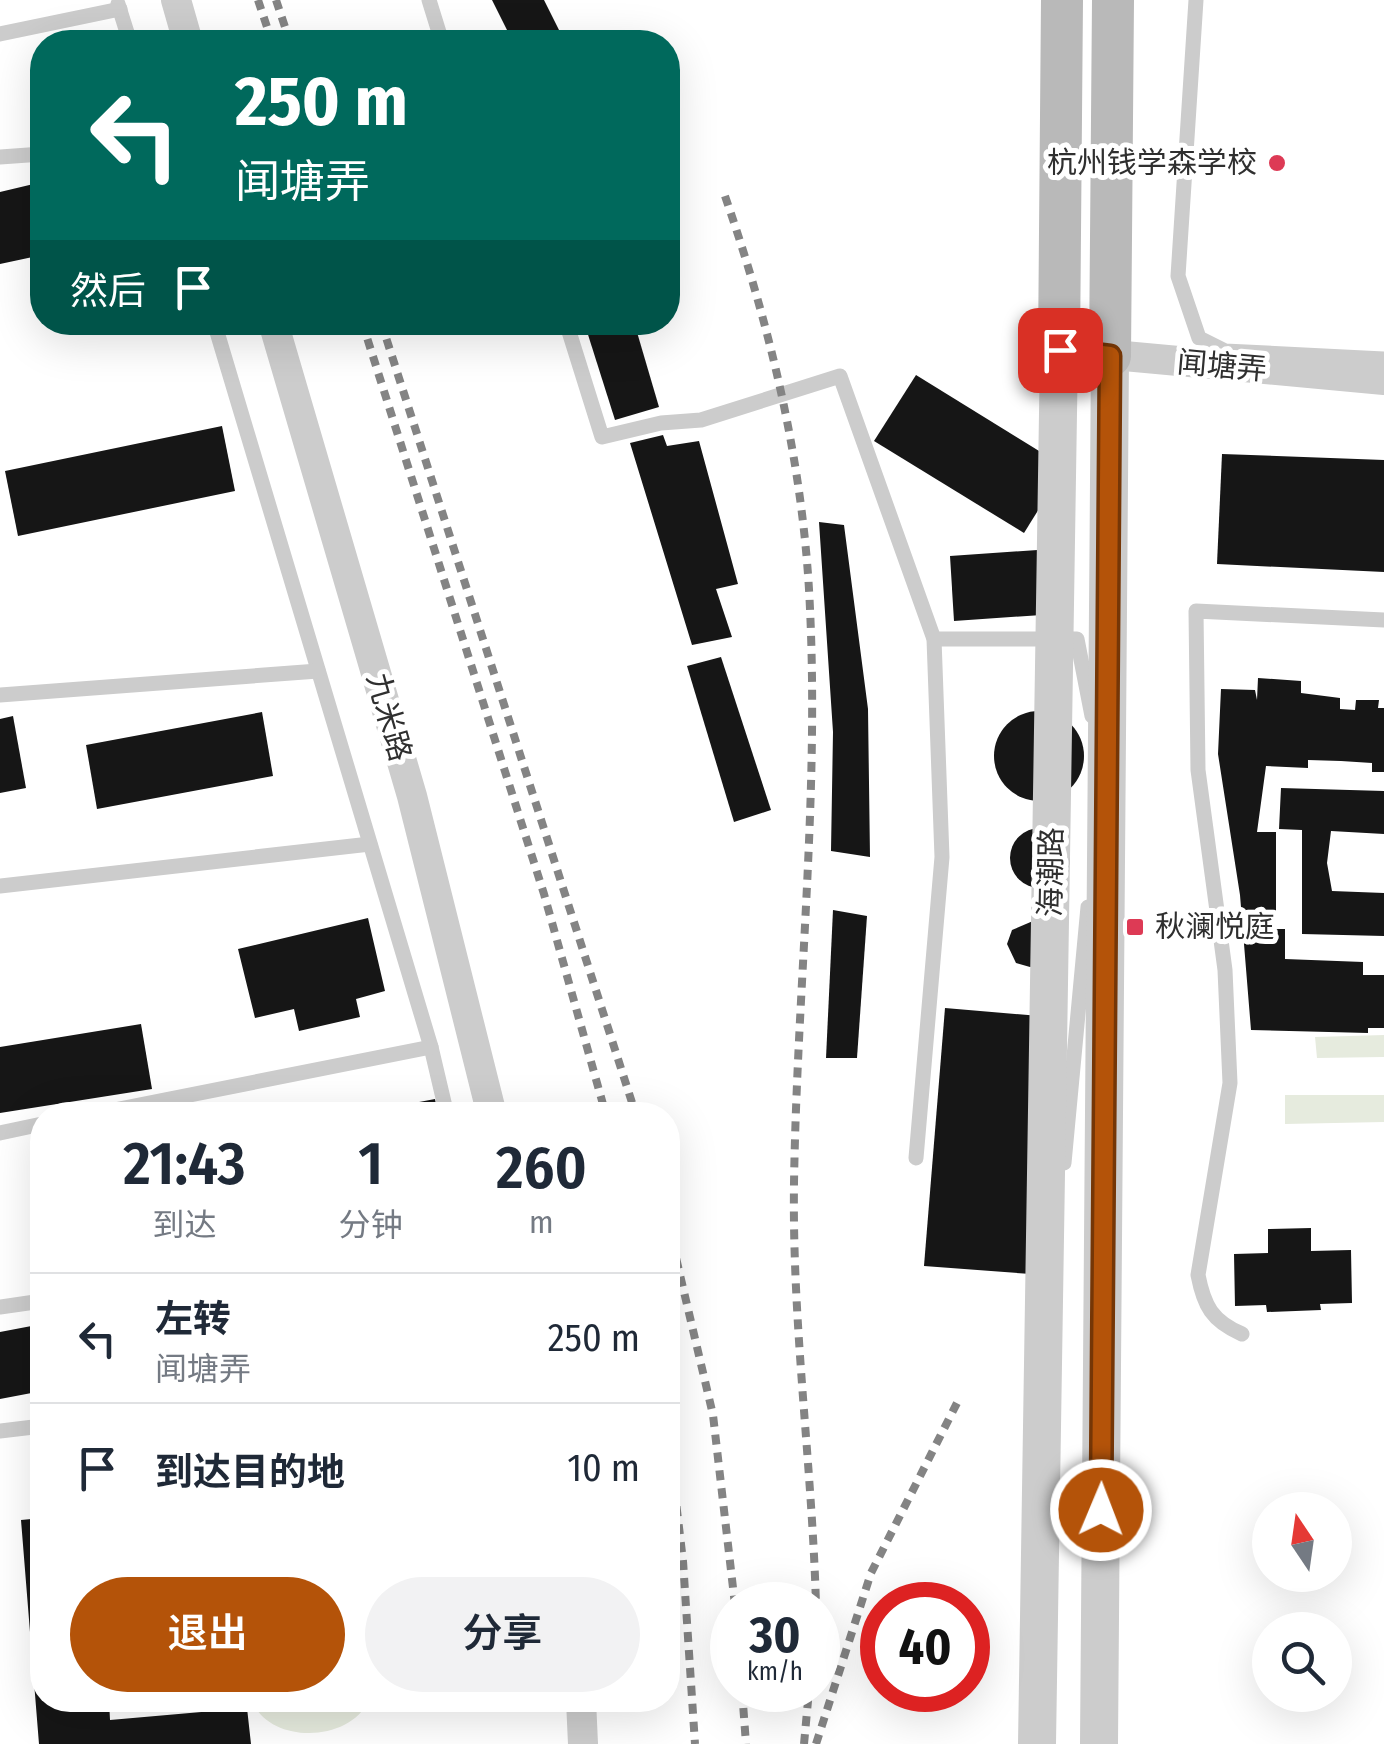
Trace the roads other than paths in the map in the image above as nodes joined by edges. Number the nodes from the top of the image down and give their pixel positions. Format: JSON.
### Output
{"nodes":[{"id":1,"x":176,"y":0,"type":"edge"},
{"id":2,"x":429,"y":0,"type":"edge"},
{"id":3,"x":1062,"y":0,"type":"edge"},
{"id":4,"x":1113,"y":0,"type":"edge"},
{"id":5,"x":1196,"y":0,"type":"edge"},
{"id":6,"x":118,"y":5,"type":"edge"},
{"id":7,"x":126,"y":30,"type":"edge"},
{"id":8,"x":185,"y":30,"type":"edge"},
{"id":9,"x":438,"y":30,"type":"edge"},
{"id":10,"x":0,"y":34,"type":"edge"},
{"id":11,"x":30,"y":155,"type":"edge"},
{"id":12,"x":0,"y":158,"type":"edge"},
{"id":13,"x":218,"y":335,"type":"edge"},
{"id":14,"x":277,"y":335,"type":"edge"},
{"id":15,"x":570,"y":335,"type":"edge"},
{"id":16,"x":1060,"y":350,"type":"junction"},
{"id":17,"x":1110,"y":356,"type":"junction"},
{"id":18,"x":1384,"y":359,"type":"edge"},
{"id":19,"x":1384,"y":380,"type":"edge"},
{"id":20,"x":1384,"y":620,"type":"edge"},
{"id":21,"x":934,"y":639,"type":"junction"},
{"id":22,"x":318,"y":671,"type":"junction"},
{"id":23,"x":0,"y":694,"type":"edge"},
{"id":24,"x":370,"y":844,"type":"junction"},
{"id":25,"x":0,"y":886,"type":"edge"},
{"id":26,"x":431,"y":1048,"type":"junction"},
{"id":27,"x":155,"y":1102,"type":"edge"},
{"id":28,"x":444,"y":1102,"type":"edge"},
{"id":29,"x":489,"y":1102,"type":"edge"},
{"id":30,"x":30,"y":1127,"type":"edge"},
{"id":31,"x":0,"y":1133,"type":"edge"},
{"id":32,"x":916,"y":1158,"type":"dead end"},
{"id":33,"x":1060,"y":1238,"type":"dead end"},
{"id":34,"x":30,"y":1303,"type":"edge"},
{"id":35,"x":0,"y":1307,"type":"edge"},
{"id":36,"x":1242,"y":1334,"type":"dead end"},
{"id":37,"x":30,"y":1427,"type":"edge"},
{"id":38,"x":0,"y":1431,"type":"edge"},
{"id":39,"x":581,"y":1712,"type":"edge"},
{"id":40,"x":583,"y":1744,"type":"edge"},
{"id":41,"x":1037,"y":1744,"type":"edge"},
{"id":42,"x":1100,"y":1744,"type":"edge"}],
"edges":[{"from":1,"to":8,"type":"street"},
{"from":2,"to":9,"type":"lane"},
{"from":3,"to":16,"type":"main road","name":"海潮路"},
{"from":4,"to":17,"type":"main road","name":"海潮路"},
{"from":5,"to":18,"type":"lane"},
{"from":6,"to":7,"type":"lane"},
{"from":6,"to":10,"type":"lane"},
{"from":11,"to":12,"type":"lane"},
{"from":13,"to":22,"type":"lane"},
{"from":14,"to":29,"type":"street","name":"九米路"},
{"from":15,"to":21,"type":"lane"},
{"from":16,"to":17,"type":"street","name":"闻塘弄"},
{"from":16,"to":41,"type":"street","name":"海潮路"},
{"from":17,"to":19,"type":"street","name":"闻塘弄"},
{"from":17,"to":42,"type":"street","name":"海潮路"},
{"from":20,"to":36,"type":"lane"},
{"from":21,"to":32,"type":"lane"},
{"from":21,"to":33,"type":"lane"},
{"from":22,"to":23,"type":"lane"},
{"from":22,"to":24,"type":"lane"},
{"from":24,"to":25,"type":"lane"},
{"from":24,"to":26,"type":"lane"},
{"from":26,"to":27,"type":"lane"},
{"from":26,"to":28,"type":"lane"},
{"from":30,"to":31,"type":"lane"},
{"from":34,"to":35,"type":"lane"},
{"from":37,"to":38,"type":"lane"},
{"from":39,"to":40,"type":"street"}]}
